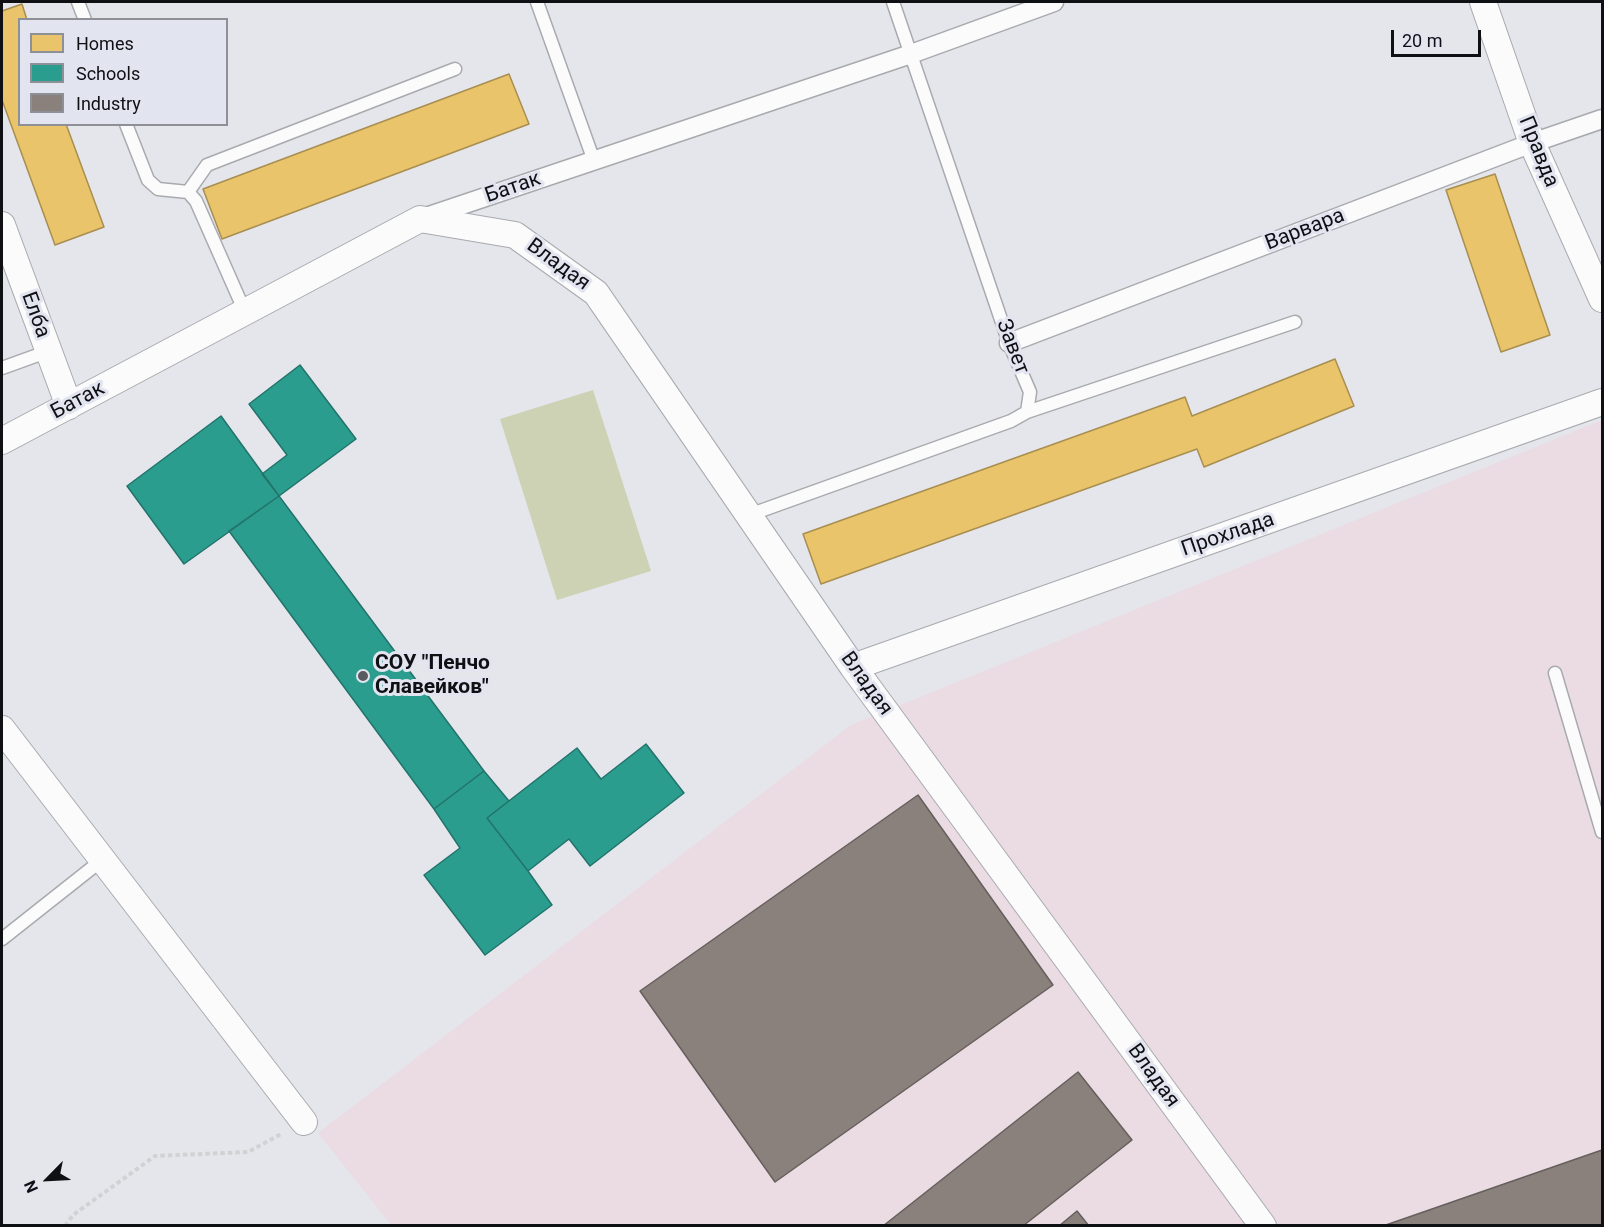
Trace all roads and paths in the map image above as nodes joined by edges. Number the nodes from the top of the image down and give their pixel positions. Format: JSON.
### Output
{"nodes":[{"id":1,"x":78,"y":2,"type":"edge"},
{"id":2,"x":537,"y":2,"type":"edge"},
{"id":3,"x":893,"y":2,"type":"edge"},
{"id":4,"x":1054,"y":2,"type":"edge"},
{"id":5,"x":1482,"y":2,"type":"edge"},
{"id":6,"x":84,"y":18,"type":"edge"},
{"id":7,"x":911,"y":54,"type":"junction"},
{"id":8,"x":455,"y":69,"type":"dead end"},
{"id":9,"x":1602,"y":119,"type":"edge"},
{"id":10,"x":127,"y":126,"type":"edge"},
{"id":11,"x":1532,"y":143,"type":"junction"},
{"id":12,"x":594,"y":161,"type":"junction"},
{"id":13,"x":188,"y":192,"type":"junction"},
{"id":14,"x":420,"y":219,"type":"junction"},
{"id":15,"x":2,"y":225,"type":"edge"},
{"id":16,"x":1602,"y":299,"type":"edge"},
{"id":17,"x":245,"y":312,"type":"junction"},
{"id":18,"x":1295,"y":322,"type":"dead end"},
{"id":19,"x":1009,"y":343,"type":"junction"},
{"id":20,"x":49,"y":351,"type":"junction"},
{"id":21,"x":2,"y":368,"type":"edge"},
{"id":22,"x":1602,"y":402,"type":"edge"},
{"id":23,"x":69,"y":406,"type":"junction"},
{"id":24,"x":1027,"y":412,"type":"junction"},
{"id":25,"x":2,"y":441,"type":"edge"},
{"id":26,"x":749,"y":515,"type":"junction"},
{"id":27,"x":853,"y":667,"type":"junction"},
{"id":28,"x":1555,"y":673,"type":"dead end"},
{"id":29,"x":2,"y":729,"type":"edge"},
{"id":30,"x":1602,"y":832,"type":"edge"},
{"id":31,"x":102,"y":860,"type":"junction"},
{"id":32,"x":2,"y":939,"type":"edge"},
{"id":33,"x":304,"y":1122,"type":"joint"},
{"id":34,"x":65,"y":1226,"type":"edge"},
{"id":35,"x":1263,"y":1226,"type":"edge"}],
"edges":[{"from":1,"to":6,"type":"lane"},
{"from":2,"to":12,"type":"lane"},
{"from":3,"to":7,"type":"lane","name":"Завет"},
{"from":4,"to":7,"type":"street","name":"Батак"},
{"from":5,"to":11,"type":"street","name":"Правда"},
{"from":7,"to":12,"type":"street","name":"Батак"},
{"from":7,"to":19,"type":"lane","name":"Завет"},
{"from":8,"to":13,"type":"lane"},
{"from":9,"to":11,"type":"street","name":"Варвара"},
{"from":10,"to":13,"type":"lane"},
{"from":11,"to":16,"type":"street","name":"Правда"},
{"from":11,"to":19,"type":"street","name":"Варвара"},
{"from":12,"to":14,"type":"street","name":"Батак"},
{"from":13,"to":17,"type":"lane"},
{"from":14,"to":17,"type":"street","name":"Батак"},
{"from":14,"to":26,"type":"street","name":"Владая"},
{"from":15,"to":20,"type":"street","name":"Елба"},
{"from":17,"to":23,"type":"street","name":"Батак"},
{"from":18,"to":24,"type":"lane"},
{"from":19,"to":24,"type":"lane","name":"Завет"},
{"from":20,"to":21,"type":"lane"},
{"from":20,"to":23,"type":"street","name":"Елба"},
{"from":22,"to":27,"type":"street","name":"Прохлада"},
{"from":23,"to":25,"type":"street","name":"Батак"},
{"from":24,"to":26,"type":"lane"},
{"from":26,"to":27,"type":"street","name":"Владая"},
{"from":27,"to":35,"type":"street","name":"Владая"},
{"from":28,"to":30,"type":"lane"},
{"from":29,"to":31,"type":"street"},
{"from":31,"to":32,"type":"lane"},
{"from":31,"to":33,"type":"street"},
{"from":33,"to":34,"type":"path"}]}
